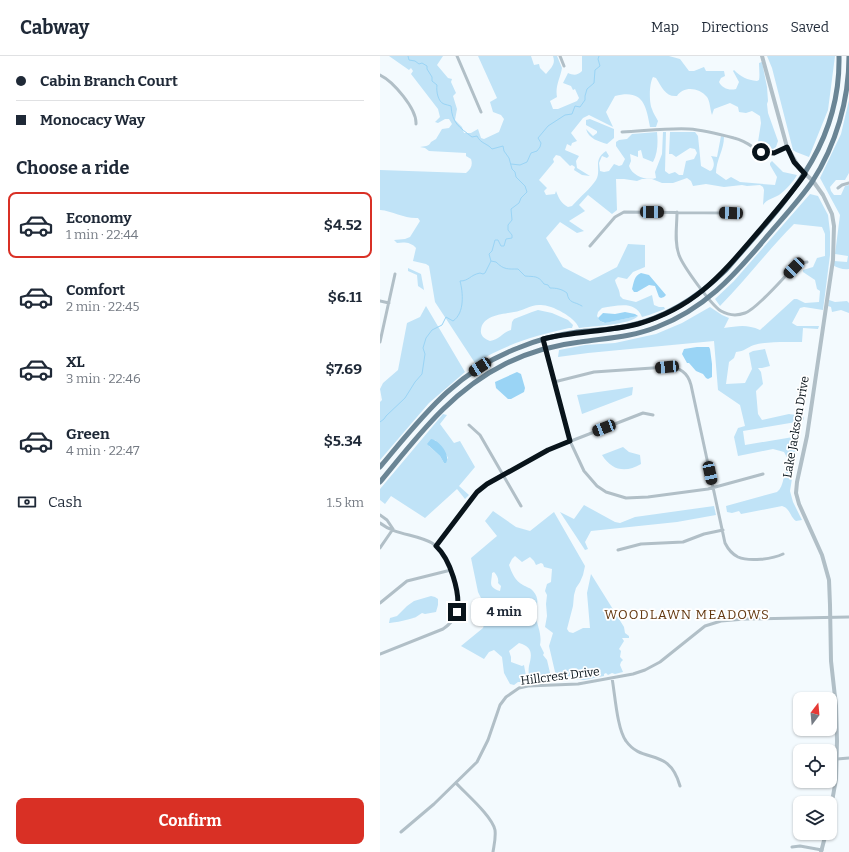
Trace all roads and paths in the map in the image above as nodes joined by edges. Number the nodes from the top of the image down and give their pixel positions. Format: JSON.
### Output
{"nodes":[{"id":1,"x":457,"y":56,"type":"edge"},
{"id":2,"x":560,"y":56,"type":"edge"},
{"id":3,"x":762,"y":56,"type":"edge"},
{"id":4,"x":839,"y":56,"type":"edge"},
{"id":5,"x":849,"y":56,"type":"edge"},
{"id":6,"x":564,"y":66,"type":"dead end"},
{"id":7,"x":380,"y":75,"type":"edge"},
{"id":8,"x":481,"y":112,"type":"dead end"},
{"id":9,"x":416,"y":124,"type":"dead end"},
{"id":10,"x":622,"y":132,"type":"dead end"},
{"id":11,"x":787,"y":147,"type":"junction"},
{"id":12,"x":805,"y":174,"type":"junction"},
{"id":13,"x":812,"y":181,"type":"junction"},
{"id":14,"x":849,"y":183,"type":"edge"},
{"id":15,"x":838,"y":188,"type":"dead end"},
{"id":16,"x":677,"y":212,"type":"junction"},
{"id":17,"x":740,"y":217,"type":"dead end"},
{"id":18,"x":590,"y":246,"type":"dead end"},
{"id":19,"x":807,"y":262,"type":"dead end"},
{"id":20,"x":395,"y":274,"type":"dead end"},
{"id":21,"x":703,"y":291,"type":"junction"},
{"id":22,"x":709,"y":298,"type":"junction"},
{"id":23,"x":380,"y":301,"type":"edge"},
{"id":24,"x":389,"y":303,"type":"junction"},
{"id":25,"x":543,"y":339,"type":"junction"},
{"id":26,"x":380,"y":342,"type":"edge"},
{"id":27,"x":545,"y":349,"type":"junction"},
{"id":28,"x":554,"y":382,"type":"junction"},
{"id":29,"x":653,"y":415,"type":"dead end"},
{"id":30,"x":469,"y":424,"type":"dead end"},
{"id":31,"x":570,"y":441,"type":"junction"},
{"id":32,"x":380,"y":467,"type":"edge"},
{"id":33,"x":763,"y":474,"type":"dead end"},
{"id":34,"x":503,"y":475,"type":"junction"},
{"id":35,"x":380,"y":482,"type":"edge"},
{"id":36,"x":713,"y":488,"type":"junction"},
{"id":37,"x":521,"y":506,"type":"dead end"},
{"id":38,"x":380,"y":515,"type":"edge"},
{"id":39,"x":380,"y":523,"type":"edge"},
{"id":40,"x":393,"y":529,"type":"junction"},
{"id":41,"x":723,"y":530,"type":"junction"},
{"id":42,"x":436,"y":546,"type":"junction"},
{"id":43,"x":380,"y":548,"type":"edge"},
{"id":44,"x":618,"y":550,"type":"dead end"},
{"id":45,"x":783,"y":554,"type":"dead end"},
{"id":46,"x":451,"y":570,"type":"junction"},
{"id":47,"x":380,"y":603,"type":"edge"},
{"id":48,"x":849,"y":617,"type":"edge"},
{"id":49,"x":831,"y":618,"type":"junction"},
{"id":50,"x":380,"y":654,"type":"edge"},
{"id":51,"x":612,"y":678,"type":"junction"},
{"id":52,"x":837,"y":744,"type":"edge"},
{"id":53,"x":849,"y":758,"type":"edge"},
{"id":54,"x":837,"y":760,"type":"edge"},
{"id":55,"x":456,"y":783,"type":"junction"},
{"id":56,"x":680,"y":786,"type":"dead end"},
{"id":57,"x":401,"y":832,"type":"dead end"},
{"id":58,"x":824,"y":840,"type":"edge"},
{"id":59,"x":792,"y":847,"type":"dead end"},
{"id":60,"x":822,"y":851,"type":"edge"},
{"id":61,"x":493,"y":852,"type":"edge"}],
"edges":[{"from":1,"to":8,"type":"street"},
{"from":2,"to":6,"type":"street"},
{"from":3,"to":11,"type":"street","name":"Lake Jackson Drive"},
{"from":4,"to":12,"type":"highway"},
{"from":5,"to":13,"type":"highway"},
{"from":7,"to":9,"type":"street"},
{"from":10,"to":11,"type":"street"},
{"from":11,"to":12,"type":"street","name":"Lake Jackson Drive"},
{"from":12,"to":13,"type":"street","name":"Lake Jackson Drive"},
{"from":12,"to":21,"type":"highway"},
{"from":13,"to":22,"type":"highway"},
{"from":13,"to":49,"type":"street","name":"Lake Jackson Drive"},
{"from":14,"to":15,"type":"street"},
{"from":16,"to":17,"type":"street"},
{"from":16,"to":18,"type":"street"},
{"from":16,"to":21,"type":"street"},
{"from":19,"to":22,"type":"street"},
{"from":20,"to":24,"type":"street"},
{"from":21,"to":22,"type":"street"},
{"from":21,"to":25,"type":"highway"},
{"from":22,"to":27,"type":"highway"},
{"from":23,"to":24,"type":"street"},
{"from":24,"to":26,"type":"street"},
{"from":25,"to":27,"type":"street"},
{"from":25,"to":32,"type":"highway"},
{"from":27,"to":28,"type":"street"},
{"from":27,"to":35,"type":"highway"},
{"from":28,"to":31,"type":"street"},
{"from":28,"to":36,"type":"street"},
{"from":29,"to":31,"type":"street"},
{"from":30,"to":34,"type":"street"},
{"from":31,"to":34,"type":"street"},
{"from":31,"to":36,"type":"street"},
{"from":33,"to":36,"type":"street"},
{"from":34,"to":37,"type":"street"},
{"from":34,"to":42,"type":"street"},
{"from":36,"to":41,"type":"street"},
{"from":38,"to":40,"type":"street"},
{"from":39,"to":40,"type":"street"},
{"from":40,"to":42,"type":"street"},
{"from":40,"to":43,"type":"street"},
{"from":41,"to":44,"type":"street"},
{"from":41,"to":45,"type":"street"},
{"from":42,"to":46,"type":"street"},
{"from":46,"to":47,"type":"street"},
{"from":46,"to":50,"type":"street"},
{"from":48,"to":49,"type":"street","name":"Hillcrest Drive"},
{"from":49,"to":51,"type":"street","name":"Hillcrest Drive"},
{"from":49,"to":52,"type":"street","name":"Lake Jackson Drive"},
{"from":51,"to":55,"type":"street","name":"Hillcrest Drive"},
{"from":51,"to":56,"type":"street"},
{"from":53,"to":54,"type":"street"},
{"from":55,"to":57,"type":"street","name":"Hillcrest Drive"},
{"from":55,"to":61,"type":"street"},
{"from":58,"to":60,"type":"street"},
{"from":59,"to":60,"type":"street"}]}
